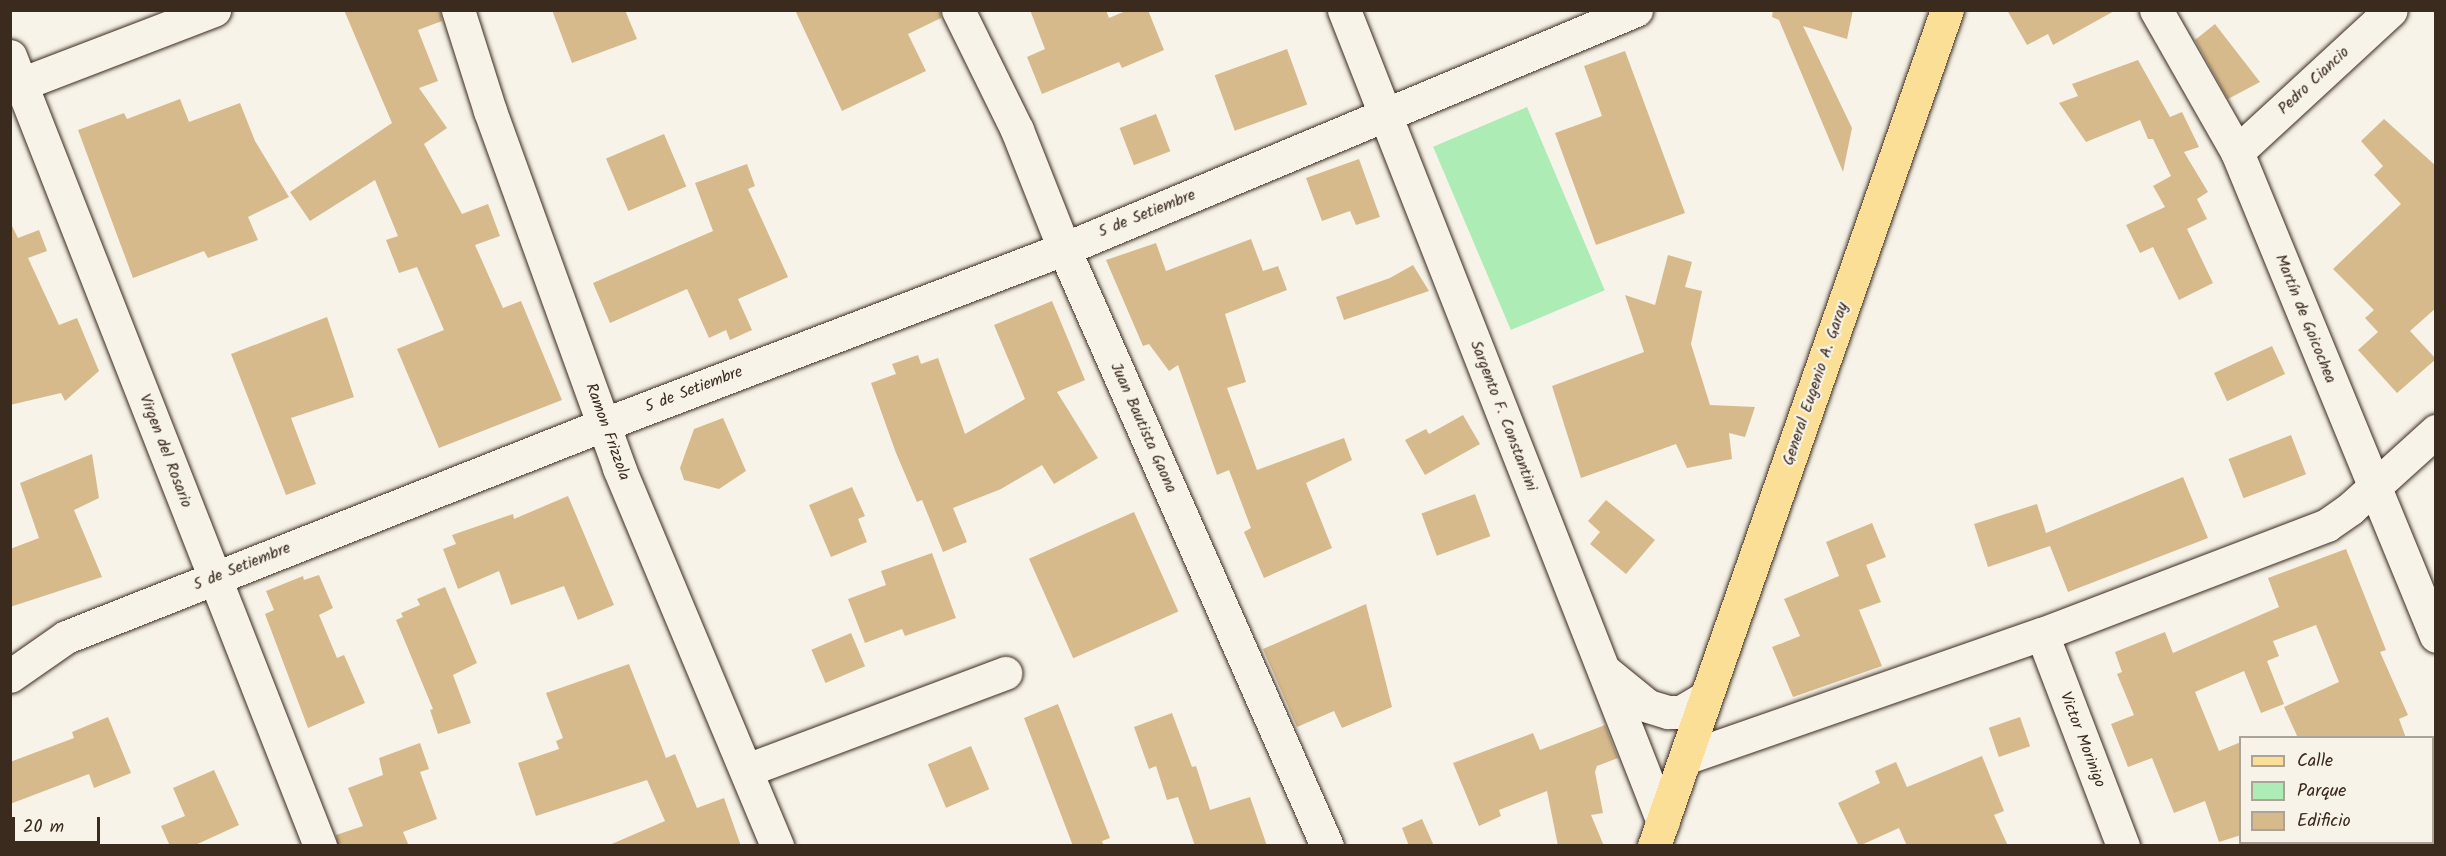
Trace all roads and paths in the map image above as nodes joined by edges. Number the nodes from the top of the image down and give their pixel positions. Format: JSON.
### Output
{"nodes":[{"id":1,"x":214,"y":10,"type":"edge"},
{"id":2,"x":458,"y":10,"type":"edge"},
{"id":3,"x":958,"y":10,"type":"edge"},
{"id":4,"x":1344,"y":10,"type":"edge"},
{"id":5,"x":1636,"y":10,"type":"edge"},
{"id":6,"x":1947,"y":10,"type":"edge"},
{"id":7,"x":2156,"y":10,"type":"edge"},
{"id":8,"x":2391,"y":10,"type":"edge"},
{"id":9,"x":16,"y":70,"type":"edge"},
{"id":10,"x":1385,"y":116,"type":"junction"},
{"id":11,"x":2237,"y":152,"type":"junction"},
{"id":12,"x":1064,"y":249,"type":"junction"},
{"id":13,"x":605,"y":424,"type":"junction"},
{"id":14,"x":2436,"y":431,"type":"edge"},
{"id":15,"x":2373,"y":488,"type":"junction"},
{"id":16,"x":215,"y":578,"type":"junction"},
{"id":17,"x":2042,"y":634,"type":"junction"},
{"id":18,"x":2436,"y":636,"type":"edge"},
{"id":19,"x":1603,"y":669,"type":"junction"},
{"id":20,"x":1005,"y":673,"type":"dead end"},
{"id":21,"x":10,"y":676,"type":"edge"},
{"id":22,"x":1706,"y":698,"type":"junction"},
{"id":23,"x":1685,"y":758,"type":"junction"},
{"id":24,"x":747,"y":770,"type":"junction"},
{"id":25,"x":1658,"y":834,"type":"edge"},
{"id":26,"x":320,"y":846,"type":"edge"},
{"id":27,"x":777,"y":846,"type":"edge"},
{"id":28,"x":1327,"y":846,"type":"edge"},
{"id":29,"x":2123,"y":846,"type":"edge"}],
"edges":[{"from":1,"to":9,"type":"street"},
{"from":2,"to":13,"type":"street","name":"Ramon Frizzola"},
{"from":3,"to":12,"type":"street","name":"Juan Bautista Gaona"},
{"from":4,"to":10,"type":"street","name":"Sargento F. Constantini"},
{"from":5,"to":10,"type":"street","name":"5 de Setiembre"},
{"from":6,"to":22,"type":"main road","name":"General Eugenio A. Garay"},
{"from":7,"to":11,"type":"street","name":"Martín de Goicochea"},
{"from":8,"to":11,"type":"street","name":"Pedro Ciancio"},
{"from":9,"to":16,"type":"street","name":"Virgen del Rosario"},
{"from":10,"to":12,"type":"street","name":"5 de Setiembre"},
{"from":10,"to":19,"type":"street","name":"Sargento F. Constantini"},
{"from":11,"to":15,"type":"street","name":"Martín de Goicochea"},
{"from":12,"to":13,"type":"street","name":"5 de Setiembre"},
{"from":12,"to":28,"type":"street","name":"Juan Bautista Gaona"},
{"from":13,"to":16,"type":"street","name":"5 de Setiembre"},
{"from":13,"to":24,"type":"street","name":"Ramon Frizzola"},
{"from":14,"to":15,"type":"street"},
{"from":15,"to":17,"type":"street"},
{"from":15,"to":18,"type":"street","name":"Martín de Goicochea"},
{"from":16,"to":21,"type":"street","name":"5 de Setiembre"},
{"from":16,"to":26,"type":"street","name":"Virgen del Rosario"},
{"from":17,"to":23,"type":"street"},
{"from":17,"to":29,"type":"street","name":"Victor Morinigo"},
{"from":19,"to":22,"type":"street"},
{"from":19,"to":25,"type":"street","name":"Sargento F. Constantini"},
{"from":20,"to":24,"type":"street"},
{"from":22,"to":23,"type":"main road","name":"General Eugenio A. Garay"},
{"from":23,"to":25,"type":"main road","name":"General Eugenio A. Garay"},
{"from":24,"to":27,"type":"street","name":"Ramon Frizzola"}]}
